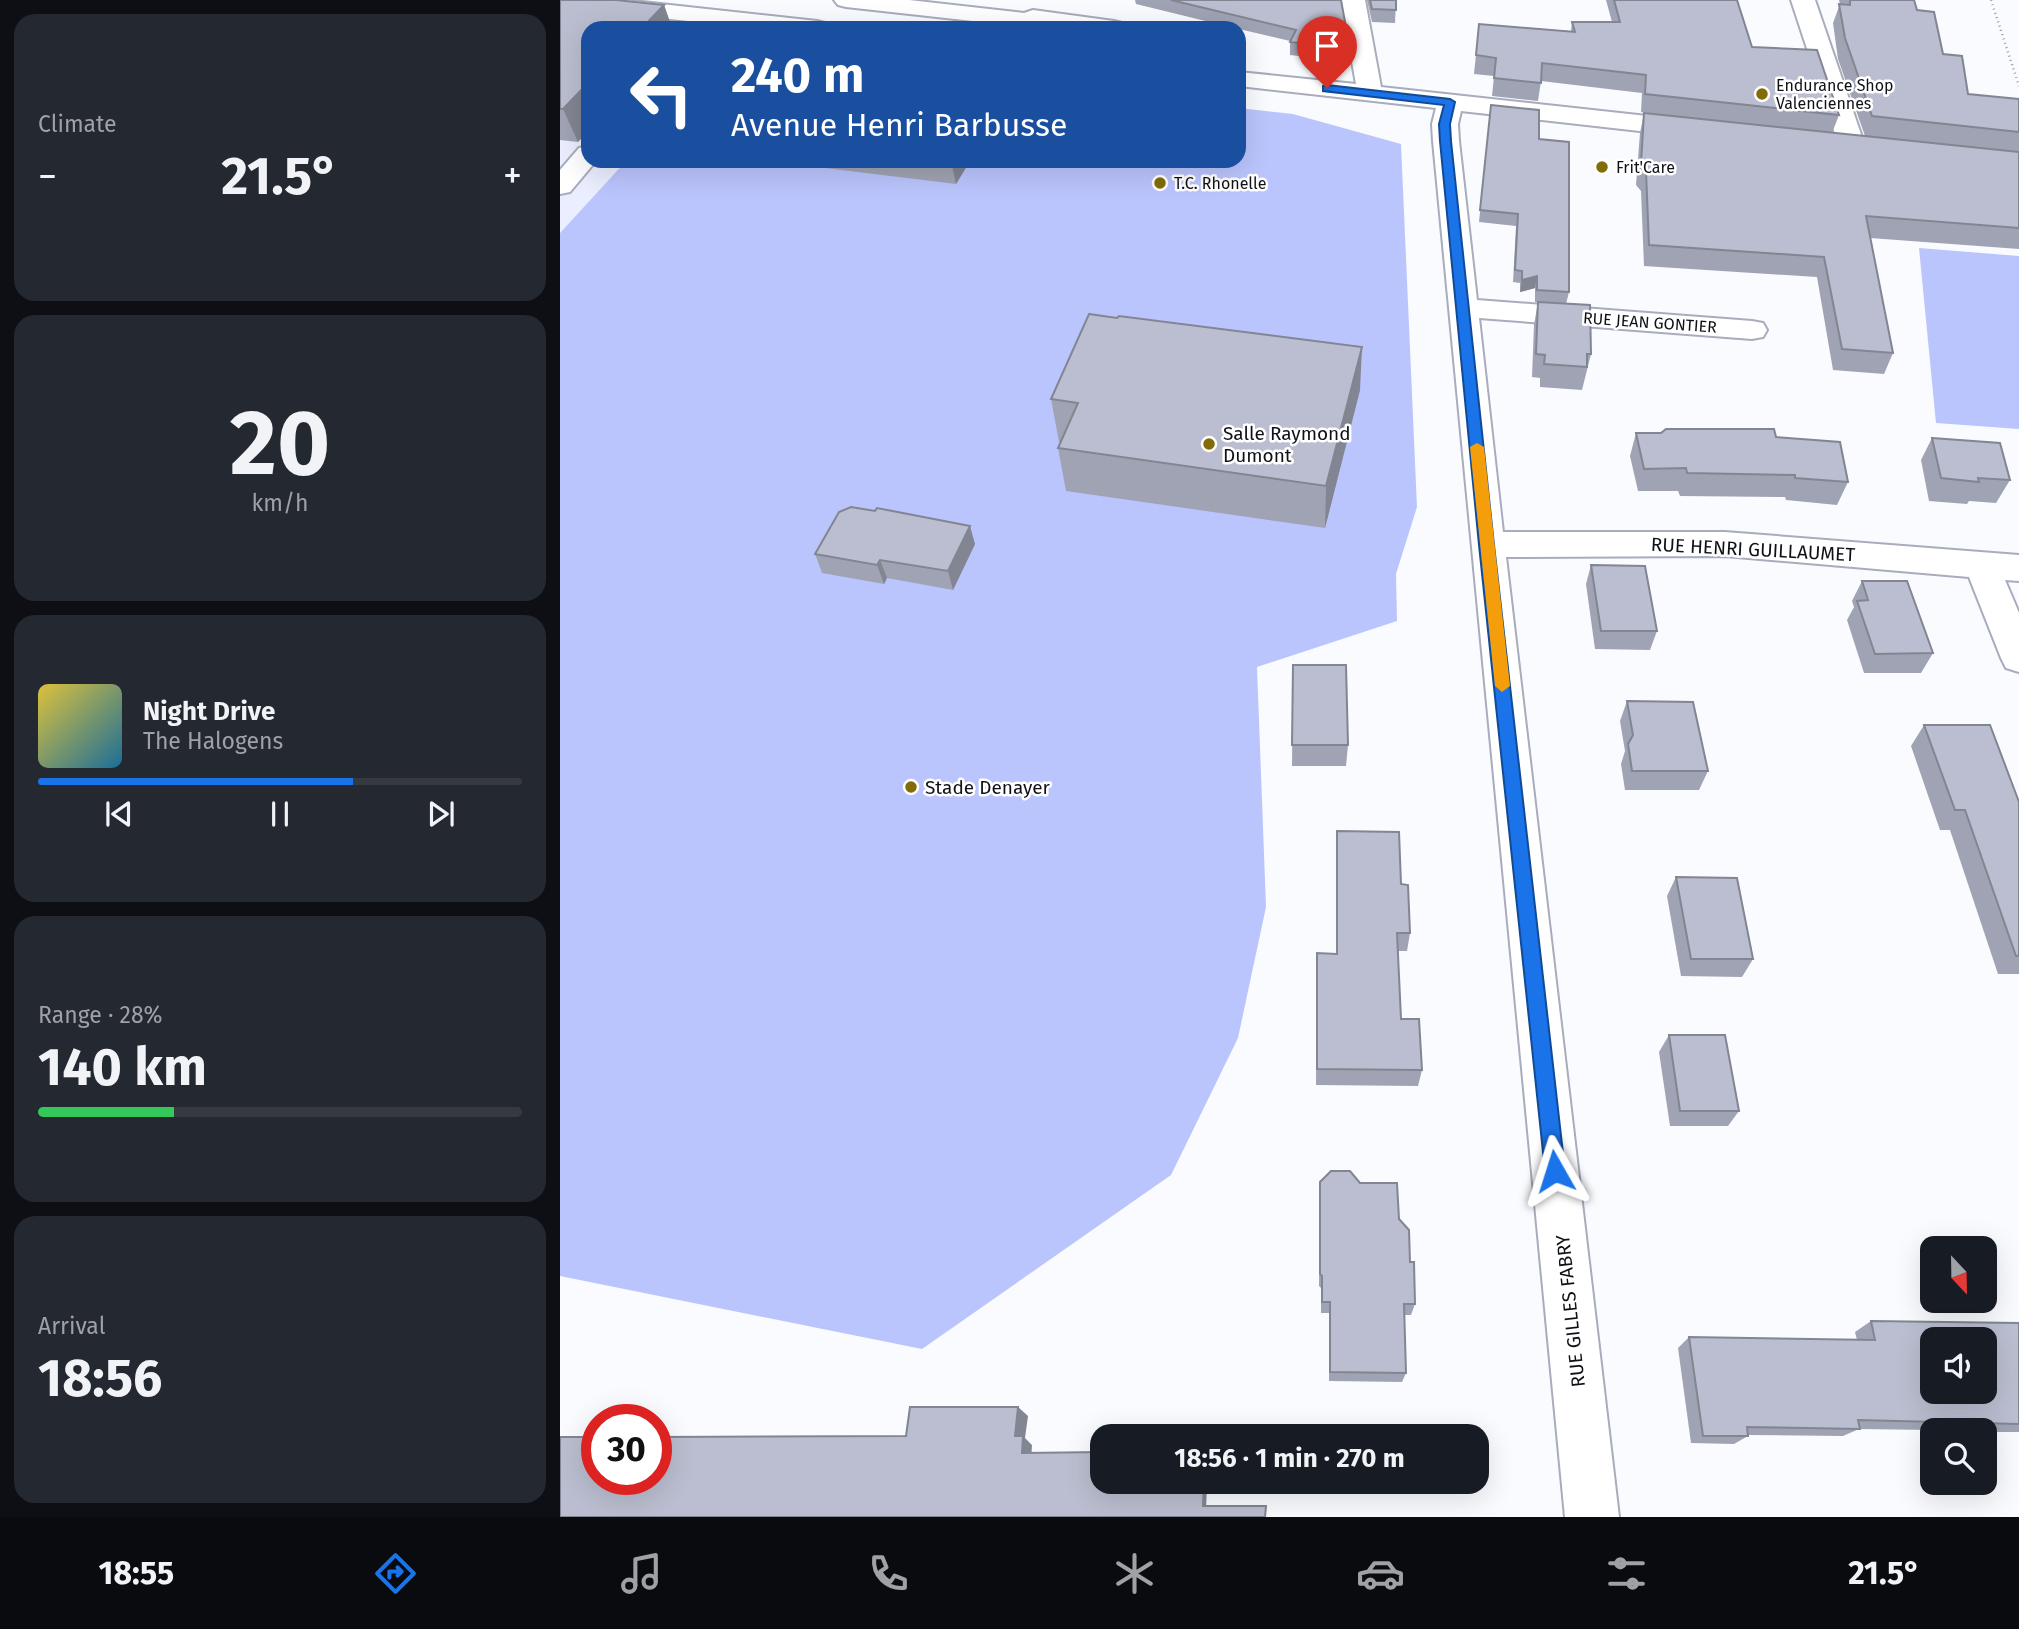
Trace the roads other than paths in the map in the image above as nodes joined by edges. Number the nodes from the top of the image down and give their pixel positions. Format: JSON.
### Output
{"nodes":[{"id":1,"x":561,"y":0,"type":"edge"},
{"id":2,"x":846,"y":0,"type":"edge"},
{"id":3,"x":1064,"y":0,"type":"edge"},
{"id":4,"x":1353,"y":0,"type":"edge"},
{"id":5,"x":1803,"y":0,"type":"edge"},
{"id":6,"x":560,"y":15,"type":"edge"},
{"id":7,"x":1083,"y":17,"type":"edge"},
{"id":8,"x":612,"y":21,"type":"edge"},
{"id":9,"x":701,"y":21,"type":"edge"},
{"id":10,"x":1017,"y":21,"type":"edge"},
{"id":11,"x":1027,"y":21,"type":"edge"},
{"id":12,"x":1037,"y":21,"type":"edge"},
{"id":13,"x":1246,"y":66,"type":"edge"},
{"id":14,"x":1246,"y":80,"type":"edge"},
{"id":15,"x":1279,"y":83,"type":"junction"},
{"id":16,"x":1370,"y":93,"type":"junction"},
{"id":17,"x":1450,"y":102,"type":"junction"},
{"id":18,"x":1720,"y":132,"type":"edge"},
{"id":19,"x":1825,"y":143,"type":"edge"},
{"id":20,"x":576,"y":162,"type":"edge"},
{"id":21,"x":560,"y":186,"type":"edge"},
{"id":22,"x":1464,"y":308,"type":"junction"},
{"id":23,"x":1752,"y":330,"type":"dead end"},
{"id":24,"x":1486,"y":545,"type":"junction"},
{"id":25,"x":1982,"y":565,"type":"junction"},
{"id":26,"x":2019,"y":568,"type":"edge"},
{"id":27,"x":2019,"y":658,"type":"edge"},
{"id":28,"x":1592,"y":1517,"type":"edge"}],
"edges":[{"from":1,"to":9,"type":"street"},
{"from":2,"to":10,"type":"street"},
{"from":3,"to":11,"type":"street"},
{"from":4,"to":16,"type":"street"},
{"from":5,"to":19,"type":"street"},
{"from":6,"to":8,"type":"street"},
{"from":7,"to":12,"type":"street"},
{"from":13,"to":15,"type":"street"},
{"from":14,"to":15,"type":"street"},
{"from":15,"to":16,"type":"street"},
{"from":16,"to":17,"type":"street"},
{"from":17,"to":18,"type":"street"},
{"from":17,"to":22,"type":"street","name":"RUE GILLES FABRY"},
{"from":20,"to":21,"type":"street"},
{"from":22,"to":23,"type":"street","name":"RUE JEAN GONTIER"},
{"from":22,"to":24,"type":"street","name":"RUE GILLES FABRY"},
{"from":24,"to":25,"type":"street","name":"RUE HENRI GUILLAUMET"},
{"from":24,"to":28,"type":"street","name":"RUE GILLES FABRY"},
{"from":25,"to":26,"type":"street","name":"RUE HENRI GUILLAUMET"},
{"from":25,"to":27,"type":"street"}]}
